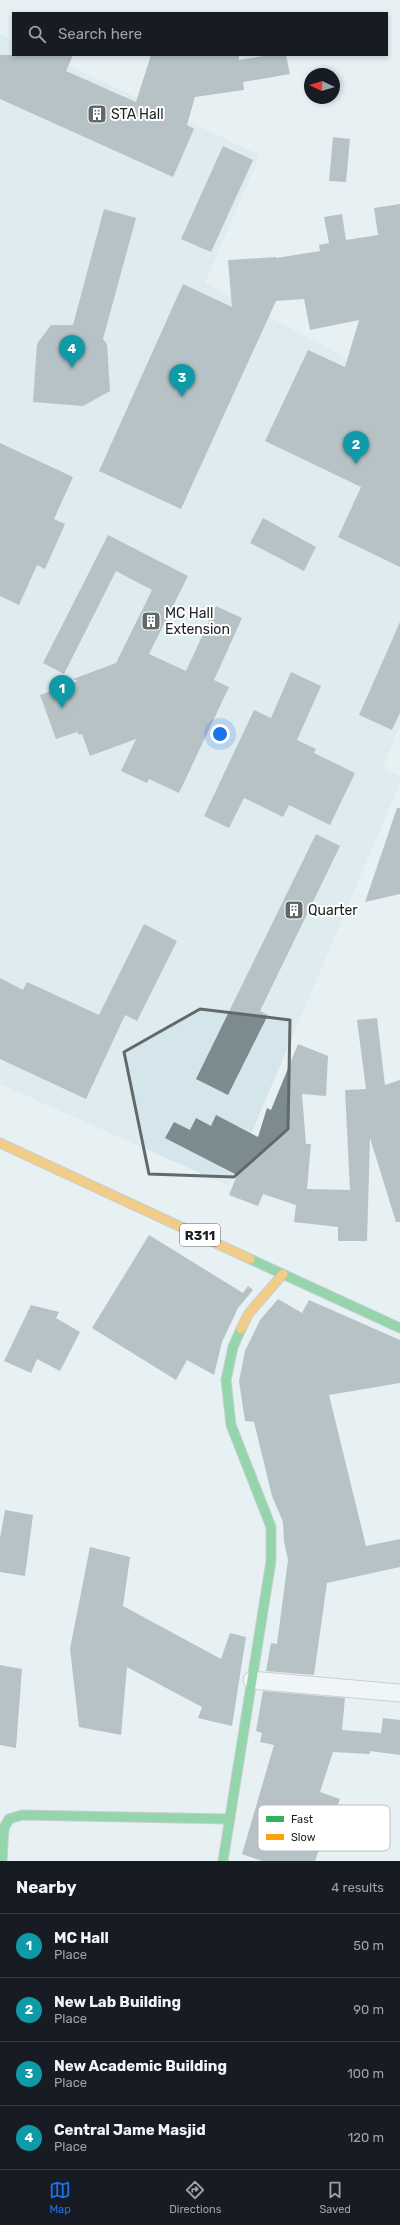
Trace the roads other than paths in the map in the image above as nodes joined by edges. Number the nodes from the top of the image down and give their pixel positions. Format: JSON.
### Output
{"nodes":[{"id":1,"x":0,"y":1143,"type":"edge"},
{"id":2,"x":283,"y":1274,"type":"junction"},
{"id":3,"x":400,"y":1328,"type":"edge"},
{"id":4,"x":252,"y":1680,"type":"junction"},
{"id":5,"x":400,"y":1693,"type":"edge"},
{"id":6,"x":230,"y":1818,"type":"junction"},
{"id":7,"x":2,"y":1861,"type":"edge"},
{"id":8,"x":223,"y":1861,"type":"edge"}],
"edges":[{"from":1,"to":2,"type":"street","number":"R311"},
{"from":2,"to":3,"type":"street","number":"R311"},
{"from":2,"to":4,"type":"street"},
{"from":4,"to":5,"type":"street"},
{"from":4,"to":6,"type":"street"},
{"from":6,"to":7,"type":"street"},
{"from":6,"to":8,"type":"street"}]}
